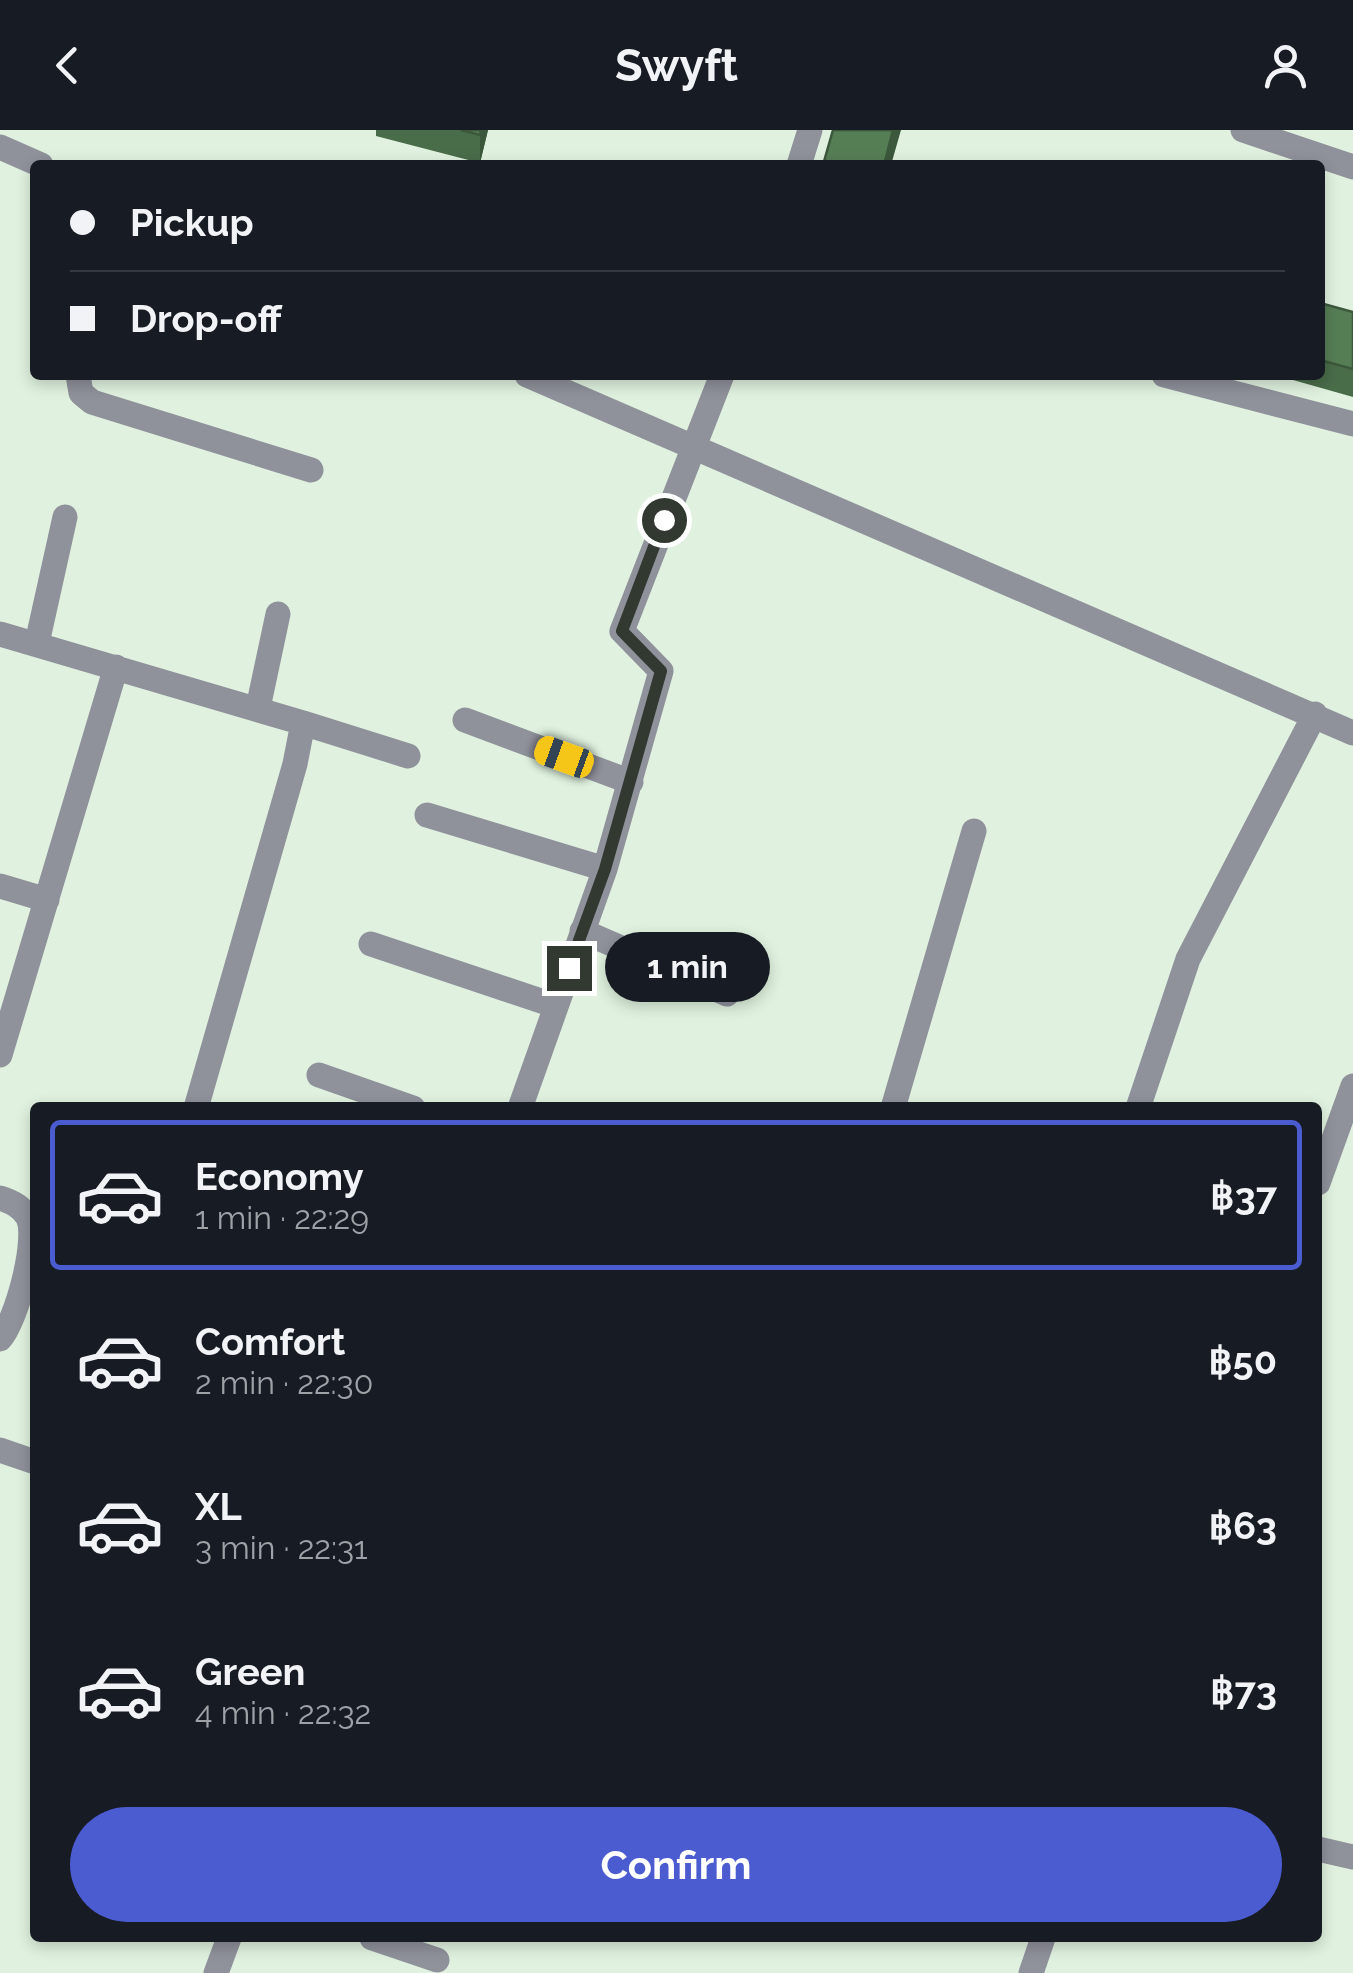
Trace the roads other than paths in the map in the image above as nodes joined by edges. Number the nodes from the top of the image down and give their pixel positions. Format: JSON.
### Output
{"nodes":[{"id":1,"x":810,"y":130,"type":"edge"},
{"id":2,"x":1243,"y":130,"type":"edge"},
{"id":3,"x":0,"y":148,"type":"edge"},
{"id":4,"x":801,"y":160,"type":"edge"},
{"id":5,"x":30,"y":161,"type":"edge"},
{"id":6,"x":1353,"y":166,"type":"edge"},
{"id":7,"x":79,"y":380,"type":"edge"},
{"id":8,"x":538,"y":380,"type":"edge"},
{"id":9,"x":720,"y":380,"type":"edge"},
{"id":10,"x":1183,"y":380,"type":"edge"},
{"id":11,"x":1353,"y":424,"type":"edge"},
{"id":12,"x":692,"y":446,"type":"junction"},
{"id":13,"x":311,"y":470,"type":"dead end"},
{"id":14,"x":65,"y":517,"type":"dead end"},
{"id":15,"x":278,"y":614,"type":"dead end"},
{"id":16,"x":0,"y":634,"type":"edge"},
{"id":17,"x":37,"y":643,"type":"junction"},
{"id":18,"x":116,"y":667,"type":"junction"},
{"id":19,"x":258,"y":708,"type":"junction"},
{"id":20,"x":1314,"y":714,"type":"junction"},
{"id":21,"x":465,"y":720,"type":"dead end"},
{"id":22,"x":303,"y":722,"type":"junction"},
{"id":23,"x":1353,"y":733,"type":"edge"},
{"id":24,"x":408,"y":756,"type":"dead end"},
{"id":25,"x":631,"y":782,"type":"junction"},
{"id":26,"x":427,"y":815,"type":"dead end"},
{"id":27,"x":974,"y":831,"type":"dead end"},
{"id":28,"x":605,"y":869,"type":"junction"},
{"id":29,"x":0,"y":886,"type":"edge"},
{"id":30,"x":46,"y":900,"type":"junction"},
{"id":31,"x":582,"y":932,"type":"junction"},
{"id":32,"x":372,"y":944,"type":"dead end"},
{"id":33,"x":727,"y":994,"type":"dead end"},
{"id":34,"x":556,"y":1006,"type":"junction"},
{"id":35,"x":0,"y":1055,"type":"edge"},
{"id":36,"x":319,"y":1074,"type":"dead end"},
{"id":37,"x":1353,"y":1086,"type":"edge"},
{"id":38,"x":198,"y":1102,"type":"edge"},
{"id":39,"x":396,"y":1102,"type":"edge"},
{"id":40,"x":522,"y":1102,"type":"edge"},
{"id":41,"x":895,"y":1102,"type":"edge"},
{"id":42,"x":1140,"y":1102,"type":"edge"},
{"id":43,"x":1322,"y":1172,"type":"edge"},
{"id":44,"x":0,"y":1198,"type":"edge"},
{"id":45,"x":30,"y":1222,"type":"edge"},
{"id":46,"x":30,"y":1250,"type":"edge"},
{"id":47,"x":0,"y":1339,"type":"edge"},
{"id":48,"x":0,"y":1450,"type":"edge"},
{"id":49,"x":30,"y":1460,"type":"edge"},
{"id":50,"x":1322,"y":1850,"type":"edge"},
{"id":51,"x":1353,"y":1857,"type":"edge"},
{"id":52,"x":228,"y":1942,"type":"edge"},
{"id":53,"x":384,"y":1942,"type":"edge"},
{"id":54,"x":1042,"y":1942,"type":"edge"},
{"id":55,"x":437,"y":1960,"type":"dead end"},
{"id":56,"x":216,"y":1973,"type":"edge"},
{"id":57,"x":1030,"y":1973,"type":"edge"}],
"edges":[{"from":1,"to":4,"type":"street"},
{"from":2,"to":6,"type":"street"},
{"from":3,"to":5,"type":"street"},
{"from":7,"to":13,"type":"street"},
{"from":8,"to":12,"type":"street"},
{"from":9,"to":12,"type":"street"},
{"from":10,"to":11,"type":"street"},
{"from":12,"to":20,"type":"street"},
{"from":12,"to":25,"type":"street"},
{"from":14,"to":17,"type":"street"},
{"from":15,"to":19,"type":"street"},
{"from":16,"to":17,"type":"street"},
{"from":17,"to":18,"type":"street"},
{"from":18,"to":19,"type":"street"},
{"from":18,"to":30,"type":"street"},
{"from":19,"to":22,"type":"street"},
{"from":20,"to":23,"type":"street"},
{"from":20,"to":42,"type":"street"},
{"from":21,"to":25,"type":"street"},
{"from":22,"to":24,"type":"street"},
{"from":22,"to":38,"type":"street"},
{"from":25,"to":28,"type":"street"},
{"from":26,"to":28,"type":"street"},
{"from":27,"to":41,"type":"street"},
{"from":28,"to":31,"type":"street"},
{"from":29,"to":30,"type":"street"},
{"from":30,"to":35,"type":"street"},
{"from":31,"to":33,"type":"street"},
{"from":31,"to":34,"type":"street"},
{"from":32,"to":34,"type":"street"},
{"from":34,"to":40,"type":"street"},
{"from":36,"to":39,"type":"street"},
{"from":37,"to":43,"type":"street"},
{"from":44,"to":45,"type":"street"},
{"from":46,"to":47,"type":"street"},
{"from":48,"to":49,"type":"street"},
{"from":50,"to":51,"type":"street"},
{"from":52,"to":56,"type":"street"},
{"from":53,"to":55,"type":"street"},
{"from":54,"to":57,"type":"street"}]}
